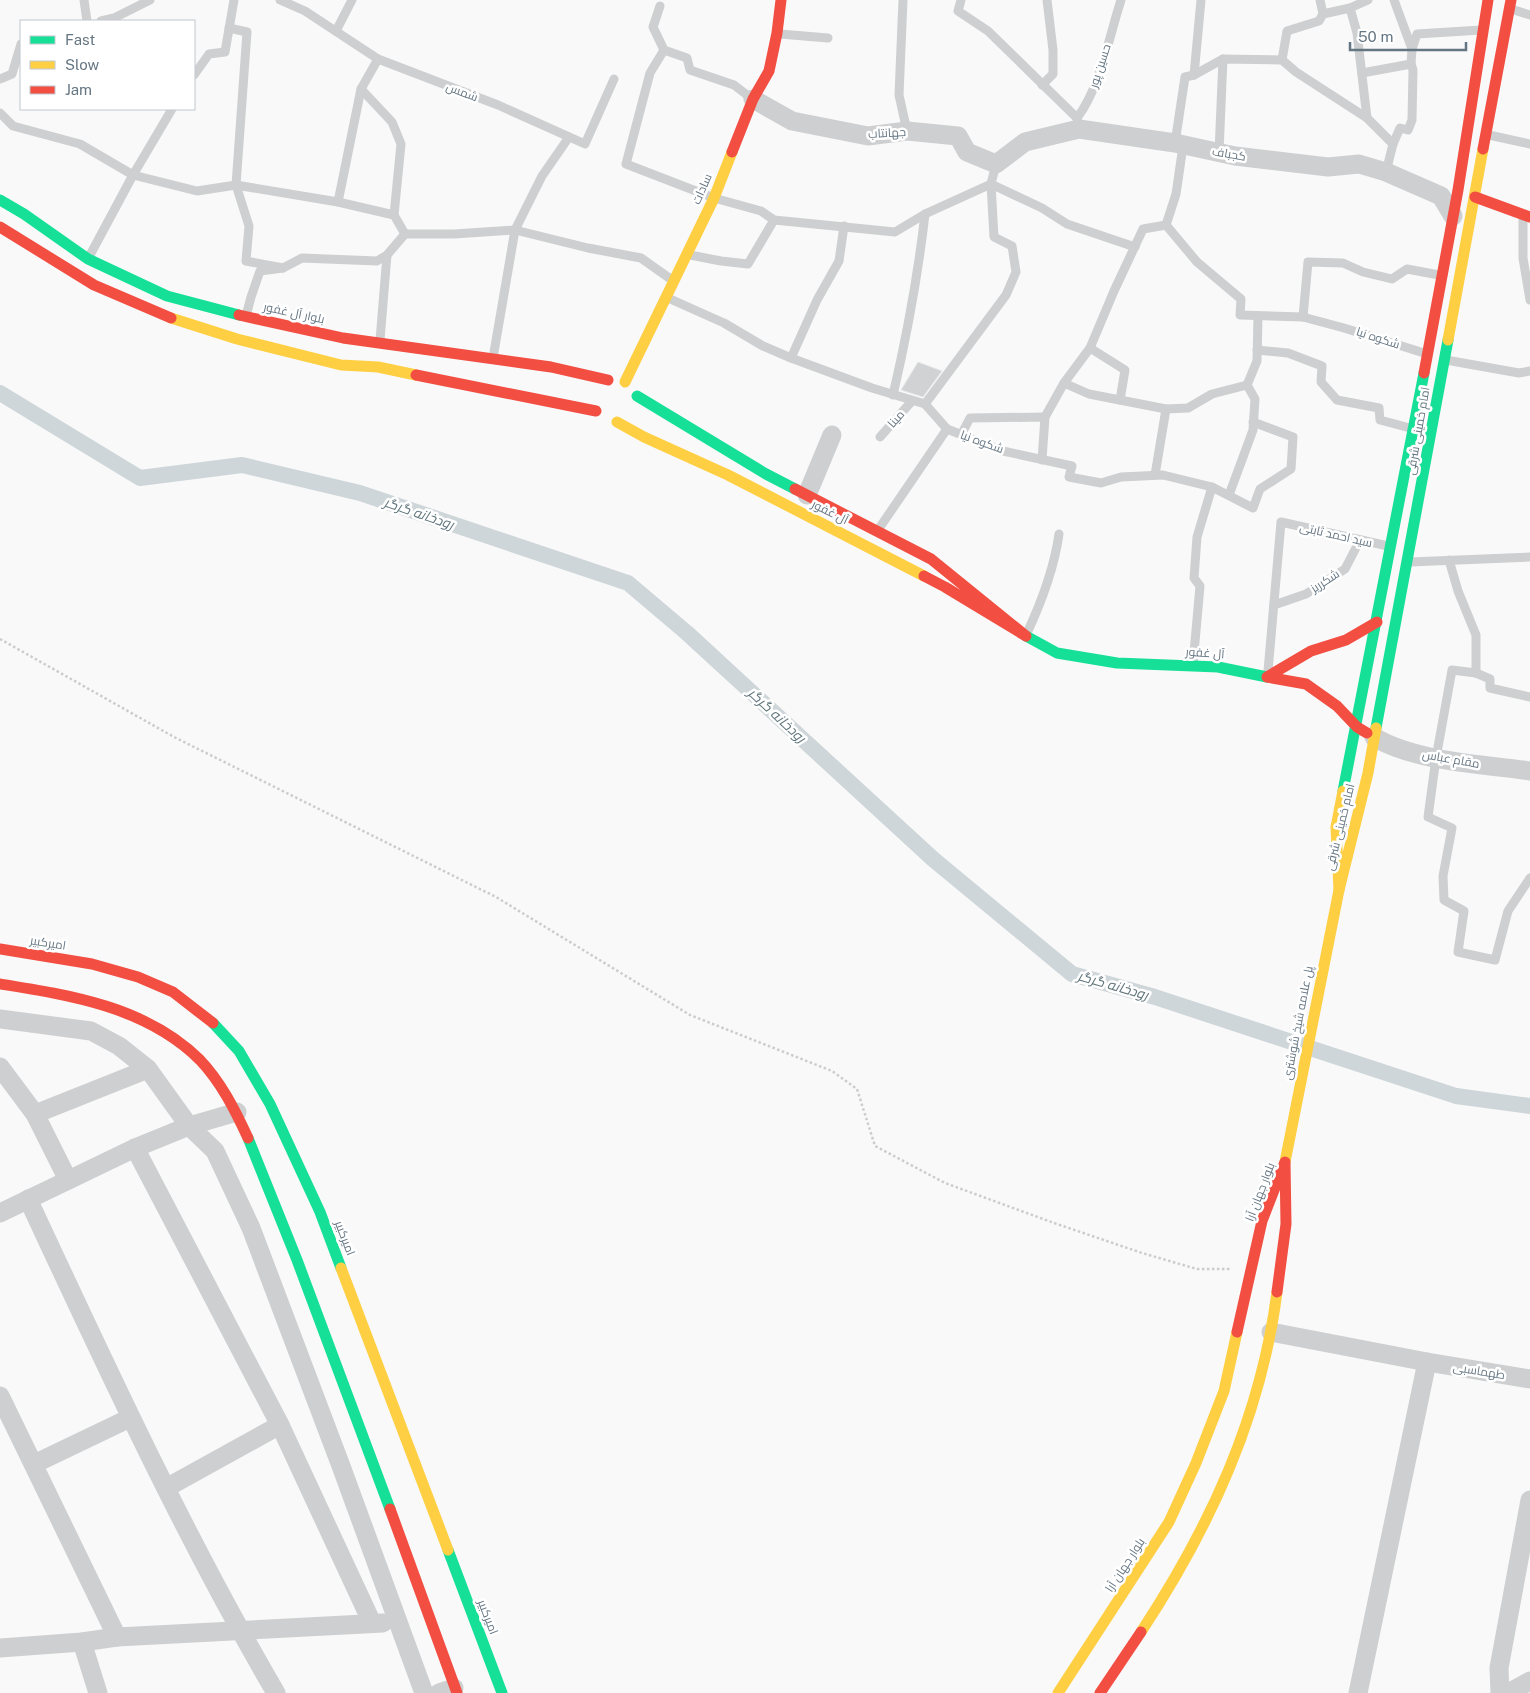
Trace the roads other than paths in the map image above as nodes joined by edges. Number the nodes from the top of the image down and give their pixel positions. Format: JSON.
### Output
{"nodes":[{"id":1,"x":84,"y":0,"type":"edge"},
{"id":2,"x":150,"y":0,"type":"edge"},
{"id":3,"x":234,"y":0,"type":"edge"},
{"id":4,"x":280,"y":0,"type":"edge"},
{"id":5,"x":352,"y":0,"type":"edge"},
{"id":6,"x":781,"y":0,"type":"edge"},
{"id":7,"x":903,"y":0,"type":"edge"},
{"id":8,"x":961,"y":0,"type":"edge"},
{"id":9,"x":1047,"y":0,"type":"edge"},
{"id":10,"x":1120,"y":0,"type":"edge"},
{"id":11,"x":1320,"y":0,"type":"edge"},
{"id":12,"x":1368,"y":0,"type":"edge"},
{"id":13,"x":1394,"y":0,"type":"edge"},
{"id":14,"x":1488,"y":0,"type":"edge"},
{"id":15,"x":1199,"y":1,"type":"edge"},
{"id":16,"x":1510,"y":4,"type":"edge"},
{"id":17,"x":660,"y":6,"type":"dead end"},
{"id":18,"x":1350,"y":8,"type":"junction"},
{"id":19,"x":1322,"y":14,"type":"junction"},
{"id":20,"x":1530,"y":15,"type":"edge"},
{"id":21,"x":87,"y":20,"type":"edge"},
{"id":22,"x":105,"y":20,"type":"edge"},
{"id":23,"x":229,"y":28,"type":"junction"},
{"id":24,"x":1482,"y":30,"type":"junction"},
{"id":25,"x":336,"y":31,"type":"junction"},
{"id":26,"x":777,"y":33,"type":"junction"},
{"id":27,"x":828,"y":38,"type":"dead end"},
{"id":28,"x":20,"y":47,"type":"edge"},
{"id":29,"x":1412,"y":49,"type":"junction"},
{"id":30,"x":664,"y":50,"type":"junction"},
{"id":31,"x":378,"y":59,"type":"junction"},
{"id":32,"x":1223,"y":60,"type":"junction"},
{"id":33,"x":1282,"y":60,"type":"junction"},
{"id":34,"x":1411,"y":64,"type":"junction"},
{"id":35,"x":1362,"y":72,"type":"junction"},
{"id":36,"x":195,"y":74,"type":"edge"},
{"id":37,"x":1194,"y":75,"type":"junction"},
{"id":38,"x":0,"y":79,"type":"edge"},
{"id":39,"x":614,"y":79,"type":"dead end"},
{"id":40,"x":1042,"y":85,"type":"junction"},
{"id":41,"x":361,"y":89,"type":"junction"},
{"id":42,"x":753,"y":99,"type":"junction"},
{"id":43,"x":171,"y":110,"type":"edge"},
{"id":44,"x":0,"y":113,"type":"edge"},
{"id":45,"x":1367,"y":118,"type":"junction"},
{"id":46,"x":1078,"y":124,"type":"junction"},
{"id":47,"x":907,"y":132,"type":"junction"},
{"id":48,"x":1486,"y":135,"type":"junction"},
{"id":49,"x":569,"y":137,"type":"junction"},
{"id":50,"x":1179,"y":144,"type":"junction"},
{"id":51,"x":1393,"y":144,"type":"junction"},
{"id":52,"x":1530,"y":144,"type":"edge"},
{"id":53,"x":1219,"y":152,"type":"junction"},
{"id":54,"x":996,"y":164,"type":"junction"},
{"id":55,"x":1386,"y":172,"type":"junction"},
{"id":56,"x":133,"y":174,"type":"junction"},
{"id":57,"x":991,"y":184,"type":"junction"},
{"id":58,"x":236,"y":185,"type":"junction"},
{"id":59,"x":1466,"y":193,"type":"junction"},
{"id":60,"x":714,"y":198,"type":"junction"},
{"id":61,"x":0,"y":200,"type":"edge"},
{"id":62,"x":338,"y":202,"type":"junction"},
{"id":63,"x":925,"y":214,"type":"junction"},
{"id":64,"x":394,"y":215,"type":"junction"},
{"id":65,"x":1453,"y":216,"type":"junction"},
{"id":66,"x":1526,"y":216,"type":"edge"},
{"id":67,"x":774,"y":220,"type":"junction"},
{"id":68,"x":844,"y":226,"type":"junction"},
{"id":69,"x":1166,"y":226,"type":"junction"},
{"id":70,"x":0,"y":227,"type":"edge"},
{"id":71,"x":515,"y":230,"type":"junction"},
{"id":72,"x":405,"y":234,"type":"junction"},
{"id":73,"x":1134,"y":247,"type":"junction"},
{"id":74,"x":686,"y":254,"type":"junction"},
{"id":75,"x":387,"y":255,"type":"junction"},
{"id":76,"x":88,"y":259,"type":"junction"},
{"id":77,"x":283,"y":268,"type":"junction"},
{"id":78,"x":1442,"y":275,"type":"junction"},
{"id":79,"x":673,"y":281,"type":"junction"},
{"id":80,"x":665,"y":297,"type":"junction"},
{"id":81,"x":1530,"y":300,"type":"edge"},
{"id":82,"x":1258,"y":316,"type":"junction"},
{"id":83,"x":246,"y":317,"type":"junction"},
{"id":84,"x":1303,"y":318,"type":"junction"},
{"id":85,"x":380,"y":343,"type":"junction"},
{"id":86,"x":1090,"y":348,"type":"junction"},
{"id":87,"x":1257,"y":350,"type":"junction"},
{"id":88,"x":1427,"y":354,"type":"junction"},
{"id":89,"x":791,"y":358,"type":"junction"},
{"id":90,"x":493,"y":359,"type":"junction"},
{"id":91,"x":1445,"y":360,"type":"junction"},
{"id":92,"x":1530,"y":371,"type":"edge"},
{"id":93,"x":608,"y":380,"type":"junction"},
{"id":94,"x":625,"y":382,"type":"junction"},
{"id":95,"x":1064,"y":383,"type":"junction"},
{"id":96,"x":1247,"y":385,"type":"junction"},
{"id":97,"x":598,"y":387,"type":"dead end"},
{"id":98,"x":893,"y":395,"type":"junction"},
{"id":99,"x":637,"y":396,"type":"junction"},
{"id":100,"x":593,"y":399,"type":"dead end"},
{"id":101,"x":1120,"y":400,"type":"junction"},
{"id":102,"x":912,"y":401,"type":"junction"},
{"id":103,"x":926,"y":404,"type":"junction"},
{"id":104,"x":636,"y":408,"type":"dead end"},
{"id":105,"x":1166,"y":409,"type":"junction"},
{"id":106,"x":596,"y":411,"type":"junction"},
{"id":107,"x":1045,"y":417,"type":"junction"},
{"id":108,"x":628,"y":418,"type":"dead end"},
{"id":109,"x":616,"y":422,"type":"junction"},
{"id":110,"x":1253,"y":422,"type":"junction"},
{"id":111,"x":947,"y":429,"type":"junction"},
{"id":112,"x":1413,"y":429,"type":"junction"},
{"id":113,"x":962,"y":435,"type":"junction"},
{"id":114,"x":832,"y":436,"type":"dead end"},
{"id":115,"x":880,"y":437,"type":"dead end"},
{"id":116,"x":1042,"y":460,"type":"junction"},
{"id":117,"x":1155,"y":475,"type":"junction"},
{"id":118,"x":1212,"y":487,"type":"junction"},
{"id":119,"x":807,"y":496,"type":"junction"},
{"id":120,"x":1229,"y":496,"type":"junction"},
{"id":121,"x":876,"y":531,"type":"junction"},
{"id":122,"x":1059,"y":534,"type":"dead end"},
{"id":123,"x":1360,"y":540,"type":"junction"},
{"id":124,"x":1391,"y":547,"type":"junction"},
{"id":125,"x":1530,"y":557,"type":"edge"},
{"id":126,"x":1450,"y":560,"type":"junction"},
{"id":127,"x":1408,"y":562,"type":"junction"},
{"id":128,"x":1274,"y":605,"type":"junction"},
{"id":129,"x":1377,"y":622,"type":"junction"},
{"id":130,"x":1026,"y":636,"type":"junction"},
{"id":131,"x":1193,"y":666,"type":"junction"},
{"id":132,"x":1476,"y":673,"type":"junction"},
{"id":133,"x":1267,"y":676,"type":"junction"},
{"id":134,"x":1530,"y":697,"type":"edge"},
{"id":135,"x":1356,"y":727,"type":"junction"},
{"id":136,"x":1374,"y":737,"type":"junction"},
{"id":137,"x":1436,"y":758,"type":"junction"},
{"id":138,"x":1530,"y":771,"type":"edge"},
{"id":139,"x":1530,"y":878,"type":"edge"},
{"id":140,"x":1339,"y":890,"type":"junction"},
{"id":141,"x":0,"y":949,"type":"edge"},
{"id":142,"x":0,"y":984,"type":"edge"},
{"id":143,"x":0,"y":1019,"type":"edge"},
{"id":144,"x":0,"y":1067,"type":"edge"},
{"id":145,"x":148,"y":1069,"type":"junction"},
{"id":146,"x":237,"y":1112,"type":"junction"},
{"id":147,"x":36,"y":1114,"type":"junction"},
{"id":148,"x":189,"y":1126,"type":"junction"},
{"id":149,"x":135,"y":1148,"type":"junction"},
{"id":150,"x":1285,"y":1162,"type":"junction"},
{"id":151,"x":68,"y":1180,"type":"junction"},
{"id":152,"x":28,"y":1199,"type":"junction"},
{"id":153,"x":0,"y":1214,"type":"edge"},
{"id":154,"x":1271,"y":1332,"type":"junction"},
{"id":155,"x":1427,"y":1362,"type":"junction"},
{"id":156,"x":1530,"y":1379,"type":"edge"},
{"id":157,"x":0,"y":1396,"type":"edge"},
{"id":158,"x":130,"y":1418,"type":"junction"},
{"id":159,"x":280,"y":1425,"type":"junction"},
{"id":160,"x":34,"y":1464,"type":"junction"},
{"id":161,"x":166,"y":1488,"type":"junction"},
{"id":162,"x":1530,"y":1500,"type":"edge"},
{"id":163,"x":398,"y":1622,"type":"junction"},
{"id":164,"x":372,"y":1623,"type":"junction"},
{"id":165,"x":239,"y":1630,"type":"junction"},
{"id":166,"x":117,"y":1637,"type":"junction"},
{"id":167,"x":82,"y":1642,"type":"junction"},
{"id":168,"x":0,"y":1648,"type":"edge"},
{"id":169,"x":1530,"y":1681,"type":"edge"},
{"id":170,"x":450,"y":1692,"type":"edge"},
{"id":171,"x":98,"y":1693,"type":"edge"},
{"id":172,"x":276,"y":1693,"type":"edge"},
{"id":173,"x":424,"y":1693,"type":"edge"},
{"id":174,"x":502,"y":1693,"type":"edge"},
{"id":175,"x":1058,"y":1693,"type":"edge"},
{"id":176,"x":1100,"y":1693,"type":"edge"},
{"id":177,"x":1358,"y":1693,"type":"edge"},
{"id":178,"x":1500,"y":1693,"type":"edge"},
{"id":179,"x":1508,"y":1693,"type":"edge"}],
"edges":[{"from":1,"to":21,"type":"lane"},
{"from":2,"to":22,"type":"lane"},
{"from":3,"to":23,"type":"lane"},
{"from":4,"to":25,"type":"lane","name":"شمس"},
{"from":5,"to":25,"type":"lane"},
{"from":6,"to":26,"type":"street","name":"سادات"},
{"from":7,"to":47,"type":"lane"},
{"from":8,"to":40,"type":"lane"},
{"from":9,"to":40,"type":"lane"},
{"from":10,"to":46,"type":"lane","name":"حسین پور"},
{"from":11,"to":19,"type":"lane"},
{"from":12,"to":18,"type":"lane"},
{"from":13,"to":29,"type":"lane"},
{"from":14,"to":24,"type":"street","name":"امام خمینی شرقی"},
{"from":15,"to":37,"type":"lane"},
{"from":16,"to":20,"type":"lane"},
{"from":16,"to":48,"type":"street","name":"امام خمینی شرقی"},
{"from":17,"to":30,"type":"lane"},
{"from":18,"to":19,"type":"lane"},
{"from":18,"to":35,"type":"lane"},
{"from":19,"to":33,"type":"lane"},
{"from":23,"to":36,"type":"lane"},
{"from":23,"to":58,"type":"lane"},
{"from":24,"to":29,"type":"lane"},
{"from":24,"to":59,"type":"street","name":"امام خمینی شرقی"},
{"from":25,"to":31,"type":"lane","name":"شمس"},
{"from":26,"to":27,"type":"lane"},
{"from":26,"to":42,"type":"street","name":"سادات"},
{"from":28,"to":38,"type":"lane"},
{"from":29,"to":34,"type":"lane"},
{"from":30,"to":42,"type":"lane"},
{"from":30,"to":60,"type":"lane"},
{"from":31,"to":41,"type":"lane"},
{"from":31,"to":49,"type":"lane","name":"شمس"},
{"from":32,"to":33,"type":"lane"},
{"from":32,"to":37,"type":"lane"},
{"from":32,"to":53,"type":"lane"},
{"from":33,"to":45,"type":"lane"},
{"from":34,"to":35,"type":"lane"},
{"from":34,"to":51,"type":"lane"},
{"from":35,"to":45,"type":"lane"},
{"from":37,"to":50,"type":"lane"},
{"from":39,"to":49,"type":"lane","name":"شمس"},
{"from":40,"to":46,"type":"lane"},
{"from":41,"to":62,"type":"lane"},
{"from":41,"to":64,"type":"lane"},
{"from":42,"to":47,"type":"street","name":"جهانتاب"},
{"from":42,"to":60,"type":"street","name":"سادات"},
{"from":43,"to":56,"type":"lane"},
{"from":44,"to":56,"type":"lane"},
{"from":45,"to":51,"type":"lane"},
{"from":46,"to":50,"type":"street","name":"کجباف"},
{"from":46,"to":54,"type":"street","name":"کجباف"},
{"from":47,"to":54,"type":"street","name":"جهانتاب"},
{"from":48,"to":52,"type":"lane"},
{"from":48,"to":59,"type":"street","name":"امام خمینی شرقی"},
{"from":49,"to":71,"type":"lane"},
{"from":50,"to":53,"type":"street","name":"کجباف"},
{"from":50,"to":69,"type":"lane"},
{"from":51,"to":55,"type":"lane"},
{"from":53,"to":55,"type":"street","name":"کجباف"},
{"from":54,"to":57,"type":"lane"},
{"from":55,"to":65,"type":"street","name":"کجباف"},
{"from":56,"to":58,"type":"lane"},
{"from":56,"to":76,"type":"lane"},
{"from":57,"to":63,"type":"lane"},
{"from":57,"to":73,"type":"lane"},
{"from":57,"to":103,"type":"lane"},
{"from":58,"to":62,"type":"lane"},
{"from":58,"to":77,"type":"lane"},
{"from":59,"to":65,"type":"street","name":"امام خمینی شرقی"},
{"from":59,"to":66,"type":"street"},
{"from":59,"to":91,"type":"street","name":"امام خمینی شرقی"},
{"from":60,"to":67,"type":"lane"},
{"from":60,"to":74,"type":"street","name":"سادات"},
{"from":61,"to":76,"type":"street","name":"بلوار آل غفور"},
{"from":62,"to":64,"type":"lane"},
{"from":63,"to":68,"type":"lane"},
{"from":63,"to":98,"type":"lane"},
{"from":64,"to":72,"type":"lane"},
{"from":65,"to":78,"type":"street","name":"امام خمینی شرقی"},
{"from":66,"to":81,"type":"lane"},
{"from":67,"to":68,"type":"lane"},
{"from":67,"to":74,"type":"lane"},
{"from":68,"to":89,"type":"lane"},
{"from":69,"to":73,"type":"lane"},
{"from":69,"to":82,"type":"lane","name":"شکوه نیا"},
{"from":70,"to":106,"type":"street"},
{"from":71,"to":72,"type":"lane"},
{"from":71,"to":79,"type":"lane"},
{"from":71,"to":90,"type":"lane"},
{"from":72,"to":75,"type":"lane"},
{"from":73,"to":86,"type":"lane"},
{"from":74,"to":79,"type":"street","name":"سادات"},
{"from":75,"to":77,"type":"lane"},
{"from":75,"to":85,"type":"lane"},
{"from":76,"to":83,"type":"street","name":"بلوار آل غفور"},
{"from":77,"to":83,"type":"lane"},
{"from":78,"to":84,"type":"lane"},
{"from":78,"to":88,"type":"street","name":"امام خمینی شرقی"},
{"from":79,"to":80,"type":"street","name":"سادات"},
{"from":80,"to":89,"type":"lane"},
{"from":80,"to":94,"type":"street","name":"سادات"},
{"from":82,"to":84,"type":"lane","name":"شکوه نیا"},
{"from":82,"to":87,"type":"lane"},
{"from":83,"to":85,"type":"street","name":"بلوار آل غفور"},
{"from":84,"to":88,"type":"lane","name":"شکوه نیا"},
{"from":85,"to":90,"type":"street","name":"بلوار آل غفور"},
{"from":86,"to":95,"type":"lane"},
{"from":86,"to":101,"type":"lane"},
{"from":87,"to":96,"type":"lane"},
{"from":87,"to":112,"type":"lane"},
{"from":88,"to":112,"type":"street","name":"امام خمینی شرقی"},
{"from":89,"to":98,"type":"lane"},
{"from":90,"to":93,"type":"street","name":"بلوار آل غفور"},
{"from":91,"to":92,"type":"lane"},
{"from":91,"to":127,"type":"street","name":"امام خمینی شرقی"},
{"from":93,"to":94,"type":"street","name":"بلوار آل غفور"},
{"from":93,"to":97,"type":"street"},
{"from":94,"to":99,"type":"street","name":"آل غفور"},
{"from":95,"to":101,"type":"lane"},
{"from":95,"to":107,"type":"lane"},
{"from":96,"to":105,"type":"lane"},
{"from":96,"to":110,"type":"lane"},
{"from":98,"to":102,"type":"lane"},
{"from":99,"to":104,"type":"street"},
{"from":99,"to":119,"type":"street","name":"آل غفور"},
{"from":100,"to":106,"type":"street"},
{"from":101,"to":105,"type":"lane"},
{"from":102,"to":103,"type":"lane"},
{"from":102,"to":115,"type":"lane","name":"مینا"},
{"from":103,"to":111,"type":"lane","name":"شکوه نیا"},
{"from":105,"to":117,"type":"lane"},
{"from":106,"to":109,"type":"street","name":"آل غفور"},
{"from":107,"to":113,"type":"lane"},
{"from":107,"to":116,"type":"lane"},
{"from":108,"to":109,"type":"street"},
{"from":109,"to":130,"type":"street","name":"آل غفور"},
{"from":110,"to":120,"type":"lane"},
{"from":110,"to":120,"type":"lane","name":"شکوه نیا"},
{"from":111,"to":113,"type":"lane","name":"شکوه نیا"},
{"from":111,"to":121,"type":"lane"},
{"from":112,"to":124,"type":"street","name":"امام خمینی شرقی"},
{"from":113,"to":116,"type":"lane","name":"شکوه نیا"},
{"from":114,"to":119,"type":"street"},
{"from":116,"to":117,"type":"lane","name":"شکوه نیا"},
{"from":117,"to":118,"type":"lane","name":"شکوه نیا"},
{"from":118,"to":120,"type":"lane","name":"شکوه نیا"},
{"from":118,"to":131,"type":"lane"},
{"from":119,"to":121,"type":"street","name":"آل غفور"},
{"from":121,"to":130,"type":"street","name":"آل غفور"},
{"from":122,"to":130,"type":"lane"},
{"from":123,"to":124,"type":"lane","name":"سید احمد ثابتی"},
{"from":123,"to":128,"type":"lane","name":"شکرریز"},
{"from":123,"to":128,"type":"lane","name":"سید احمد ثابتی"},
{"from":124,"to":129,"type":"street","name":"امام خمینی شرقی"},
{"from":125,"to":126,"type":"lane"},
{"from":126,"to":127,"type":"lane"},
{"from":126,"to":132,"type":"lane"},
{"from":127,"to":136,"type":"street","name":"امام خمینی شرقی"},
{"from":128,"to":133,"type":"lane"},
{"from":129,"to":133,"type":"street"},
{"from":129,"to":135,"type":"street","name":"امام خمینی شرقی"},
{"from":130,"to":131,"type":"street","name":"آل غفور"},
{"from":131,"to":133,"type":"street","name":"آل غفور"},
{"from":132,"to":134,"type":"lane"},
{"from":132,"to":137,"type":"lane"},
{"from":133,"to":135,"type":"street","name":"آل غفور"},
{"from":135,"to":136,"type":"street","name":"آل غفور"},
{"from":135,"to":140,"type":"street","name":"امام خمینی شرقی"},
{"from":136,"to":137,"type":"street","name":"مقام عباس"},
{"from":136,"to":140,"type":"street","name":"امام خمینی شرقی"},
{"from":137,"to":138,"type":"street","name":"مقام عباس"},
{"from":137,"to":139,"type":"lane"},
{"from":140,"to":150,"type":"street","name":"پل علامه شیخ شوشتری"},
{"from":141,"to":174,"type":"street","name":"امیرکبیر"},
{"from":142,"to":146,"type":"street"},
{"from":143,"to":145,"type":"street"},
{"from":144,"to":147,"type":"street"},
{"from":145,"to":147,"type":"street"},
{"from":145,"to":148,"type":"street"},
{"from":146,"to":148,"type":"street"},
{"from":146,"to":170,"type":"street"},
{"from":147,"to":151,"type":"street"},
{"from":148,"to":149,"type":"street"},
{"from":148,"to":163,"type":"street"},
{"from":149,"to":151,"type":"street"},
{"from":149,"to":159,"type":"street"},
{"from":150,"to":154,"type":"street","name":"بلوار جهان آرا"},
{"from":150,"to":175,"type":"street","name":"بلوار جهان آرا"},
{"from":151,"to":152,"type":"street"},
{"from":152,"to":153,"type":"street"},
{"from":152,"to":158,"type":"street"},
{"from":154,"to":155,"type":"street","name":"طهماسبی"},
{"from":154,"to":176,"type":"street","name":"بلوار جهان آرا"},
{"from":155,"to":156,"type":"street","name":"طهماسبی"},
{"from":155,"to":177,"type":"street"},
{"from":157,"to":160,"type":"street"},
{"from":158,"to":160,"type":"street"},
{"from":158,"to":161,"type":"street"},
{"from":159,"to":161,"type":"street"},
{"from":159,"to":164,"type":"street"},
{"from":160,"to":166,"type":"street"},
{"from":161,"to":165,"type":"street"},
{"from":162,"to":178,"type":"street"},
{"from":163,"to":164,"type":"street"},
{"from":163,"to":173,"type":"street"},
{"from":164,"to":165,"type":"street"},
{"from":165,"to":166,"type":"street"},
{"from":165,"to":172,"type":"street"},
{"from":166,"to":167,"type":"street"},
{"from":167,"to":168,"type":"street"},
{"from":167,"to":171,"type":"street"},
{"from":169,"to":179,"type":"street"}]}
